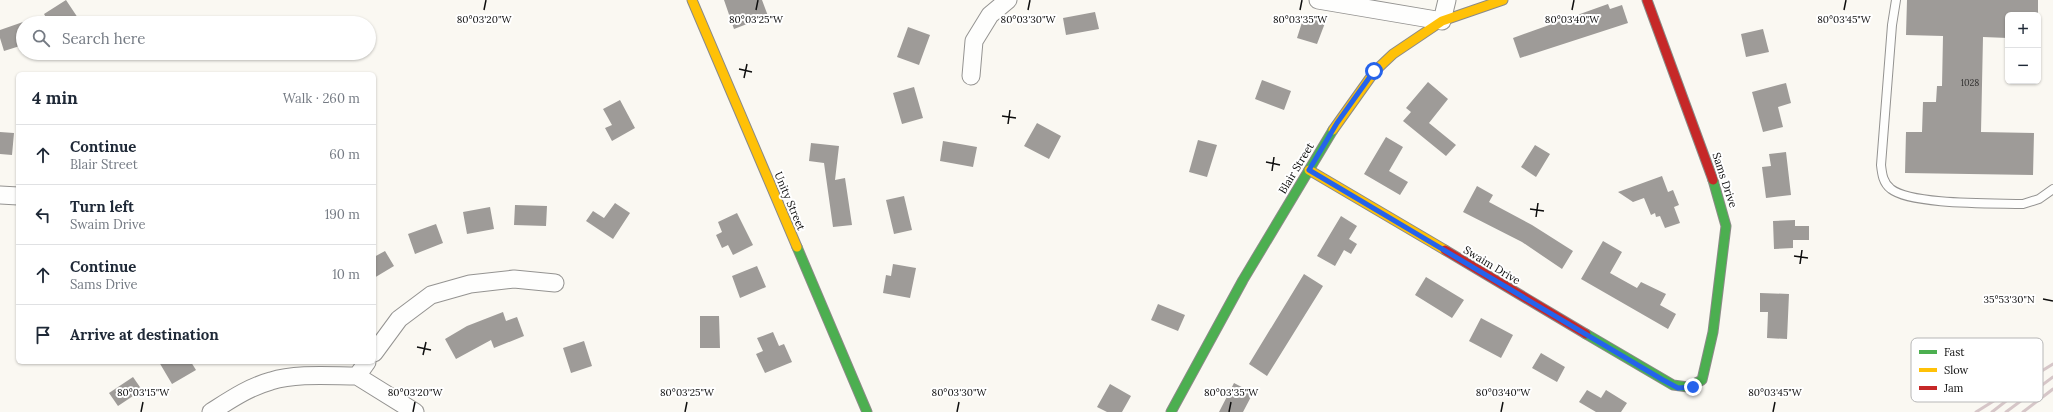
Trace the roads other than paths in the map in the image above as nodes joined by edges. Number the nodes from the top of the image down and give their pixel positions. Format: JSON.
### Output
{"nodes":[{"id":1,"x":692,"y":0,"type":"edge"},
{"id":2,"x":1008,"y":0,"type":"edge"},
{"id":3,"x":1318,"y":0,"type":"edge"},
{"id":4,"x":1447,"y":0,"type":"edge"},
{"id":5,"x":1503,"y":0,"type":"edge"},
{"id":6,"x":1647,"y":0,"type":"edge"},
{"id":7,"x":1896,"y":0,"type":"edge"},
{"id":8,"x":1442,"y":22,"type":"junction"},
{"id":9,"x":971,"y":76,"type":"dead end"},
{"id":10,"x":1309,"y":170,"type":"junction"},
{"id":11,"x":2053,"y":189,"type":"edge"},
{"id":12,"x":0,"y":195,"type":"edge"},
{"id":13,"x":16,"y":196,"type":"edge"},
{"id":14,"x":555,"y":283,"type":"dead end"},
{"id":15,"x":376,"y":350,"type":"edge"},
{"id":16,"x":366,"y":364,"type":"edge"},
{"id":17,"x":357,"y":376,"type":"junction"},
{"id":18,"x":1663,"y":380,"type":"joint"},
{"id":19,"x":211,"y":412,"type":"edge"},
{"id":20,"x":415,"y":412,"type":"edge"},
{"id":21,"x":867,"y":412,"type":"edge"},
{"id":22,"x":1171,"y":412,"type":"edge"}],
"edges":[{"from":1,"to":21,"type":"street","name":"Unity Street"},
{"from":2,"to":9,"type":"street"},
{"from":3,"to":8,"type":"street"},
{"from":4,"to":8,"type":"street"},
{"from":5,"to":8,"type":"street","name":"Blair Street"},
{"from":6,"to":18,"type":"street","name":"Sams Drive"},
{"from":7,"to":11,"type":"lane"},
{"from":8,"to":10,"type":"street","name":"Blair Street"},
{"from":10,"to":18,"type":"street","name":"Swaim Drive"},
{"from":10,"to":22,"type":"street","name":"Blair Street"},
{"from":12,"to":13,"type":"street"},
{"from":14,"to":15,"type":"street"},
{"from":16,"to":17,"type":"street"},
{"from":17,"to":19,"type":"street"},
{"from":17,"to":20,"type":"street"}]}
